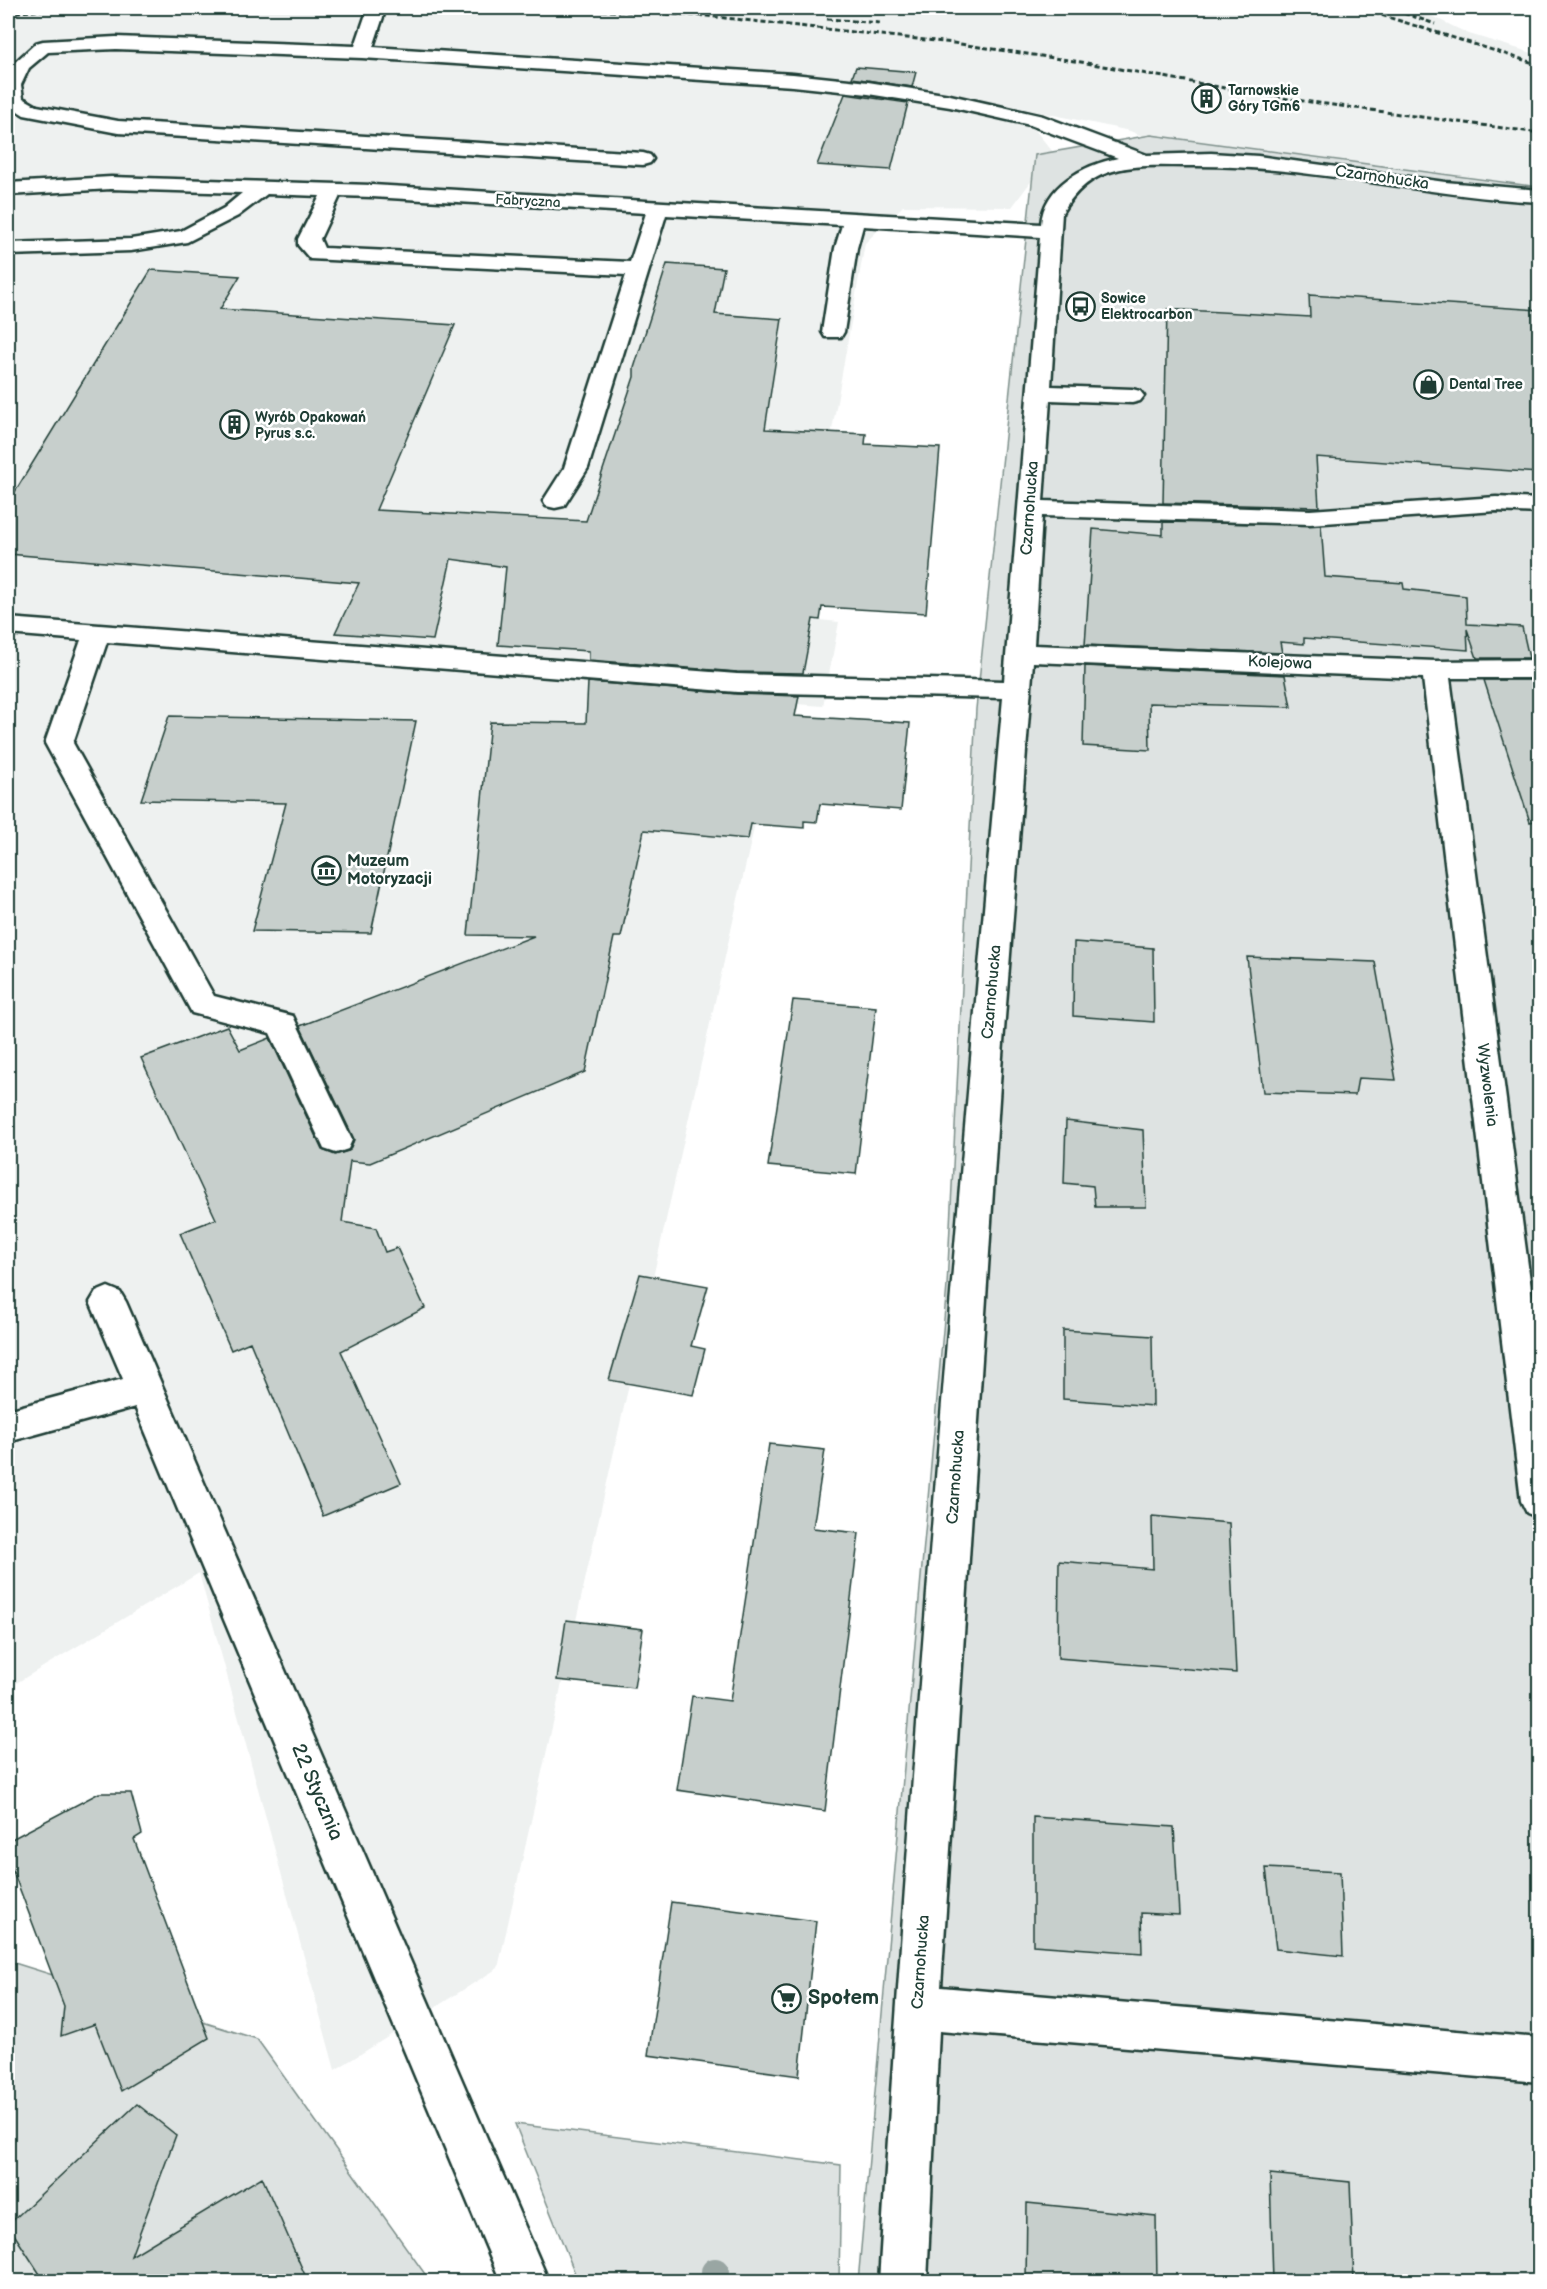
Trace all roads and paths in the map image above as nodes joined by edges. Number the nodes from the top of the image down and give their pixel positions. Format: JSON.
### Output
{"nodes":[{"id":1,"x":378,"y":8,"type":"edge"},
{"id":2,"x":362,"y":52,"type":"junction"},
{"id":3,"x":643,"y":159,"type":"dead end"},
{"id":4,"x":1144,"y":161,"type":"junction"},
{"id":5,"x":262,"y":188,"type":"junction"},
{"id":6,"x":8,"y":189,"type":"edge"},
{"id":7,"x":333,"y":190,"type":"junction"},
{"id":8,"x":1539,"y":195,"type":"edge"},
{"id":9,"x":658,"y":208,"type":"junction"},
{"id":10,"x":854,"y":220,"type":"junction"},
{"id":11,"x":1049,"y":231,"type":"junction"},
{"id":12,"x":8,"y":249,"type":"edge"},
{"id":13,"x":640,"y":269,"type":"junction"},
{"id":14,"x":833,"y":332,"type":"dead end"},
{"id":15,"x":1038,"y":393,"type":"junction"},
{"id":16,"x":1132,"y":396,"type":"dead end"},
{"id":17,"x":555,"y":501,"type":"dead end"},
{"id":18,"x":1539,"y":506,"type":"edge"},
{"id":19,"x":1030,"y":508,"type":"junction"},
{"id":20,"x":8,"y":626,"type":"edge"},
{"id":21,"x":97,"y":633,"type":"junction"},
{"id":22,"x":1020,"y":653,"type":"junction"},
{"id":23,"x":1539,"y":669,"type":"edge"},
{"id":24,"x":1435,"y":670,"type":"junction"},
{"id":25,"x":1017,"y":690,"type":"junction"},
{"id":26,"x":336,"y":1140,"type":"dead end"},
{"id":27,"x":108,"y":1302,"type":"dead end"},
{"id":28,"x":144,"y":1389,"type":"junction"},
{"id":29,"x":8,"y":1426,"type":"edge"},
{"id":30,"x":1539,"y":1501,"type":"edge"},
{"id":31,"x":918,"y":2007,"type":"junction"},
{"id":32,"x":1539,"y":2060,"type":"edge"},
{"id":33,"x":525,"y":2282,"type":"edge"},
{"id":34,"x":903,"y":2282,"type":"edge"}],
"edges":[{"from":1,"to":2,"type":"street"},
{"from":2,"to":3,"type":"street"},
{"from":2,"to":4,"type":"street"},
{"from":4,"to":8,"type":"street","name":"Czarnohucka"},
{"from":4,"to":11,"type":"street","name":"Czarnohucka"},
{"from":5,"to":6,"type":"street","name":"Fabryczna"},
{"from":5,"to":7,"type":"street","name":"Fabryczna"},
{"from":5,"to":12,"type":"street"},
{"from":7,"to":9,"type":"street","name":"Fabryczna"},
{"from":7,"to":13,"type":"street"},
{"from":9,"to":10,"type":"street","name":"Fabryczna"},
{"from":9,"to":13,"type":"street"},
{"from":10,"to":11,"type":"street","name":"Fabryczna"},
{"from":10,"to":14,"type":"street"},
{"from":11,"to":15,"type":"street","name":"Czarnohucka"},
{"from":13,"to":17,"type":"street"},
{"from":15,"to":16,"type":"street"},
{"from":15,"to":19,"type":"street","name":"Czarnohucka"},
{"from":18,"to":19,"type":"street"},
{"from":19,"to":22,"type":"street","name":"Czarnohucka"},
{"from":20,"to":21,"type":"street"},
{"from":21,"to":25,"type":"street"},
{"from":21,"to":26,"type":"street"},
{"from":22,"to":24,"type":"street","name":"Kolejowa"},
{"from":22,"to":25,"type":"street","name":"Czarnohucka"},
{"from":23,"to":24,"type":"street","name":"Kolejowa"},
{"from":24,"to":30,"type":"street","name":"Wyzwolenia"},
{"from":25,"to":31,"type":"street","name":"Czarnohucka"},
{"from":27,"to":28,"type":"street","name":"22 Stycznia"},
{"from":28,"to":29,"type":"street"},
{"from":28,"to":33,"type":"street","name":"22 Stycznia"},
{"from":31,"to":32,"type":"street"},
{"from":31,"to":34,"type":"street","name":"Czarnohucka"}]}
